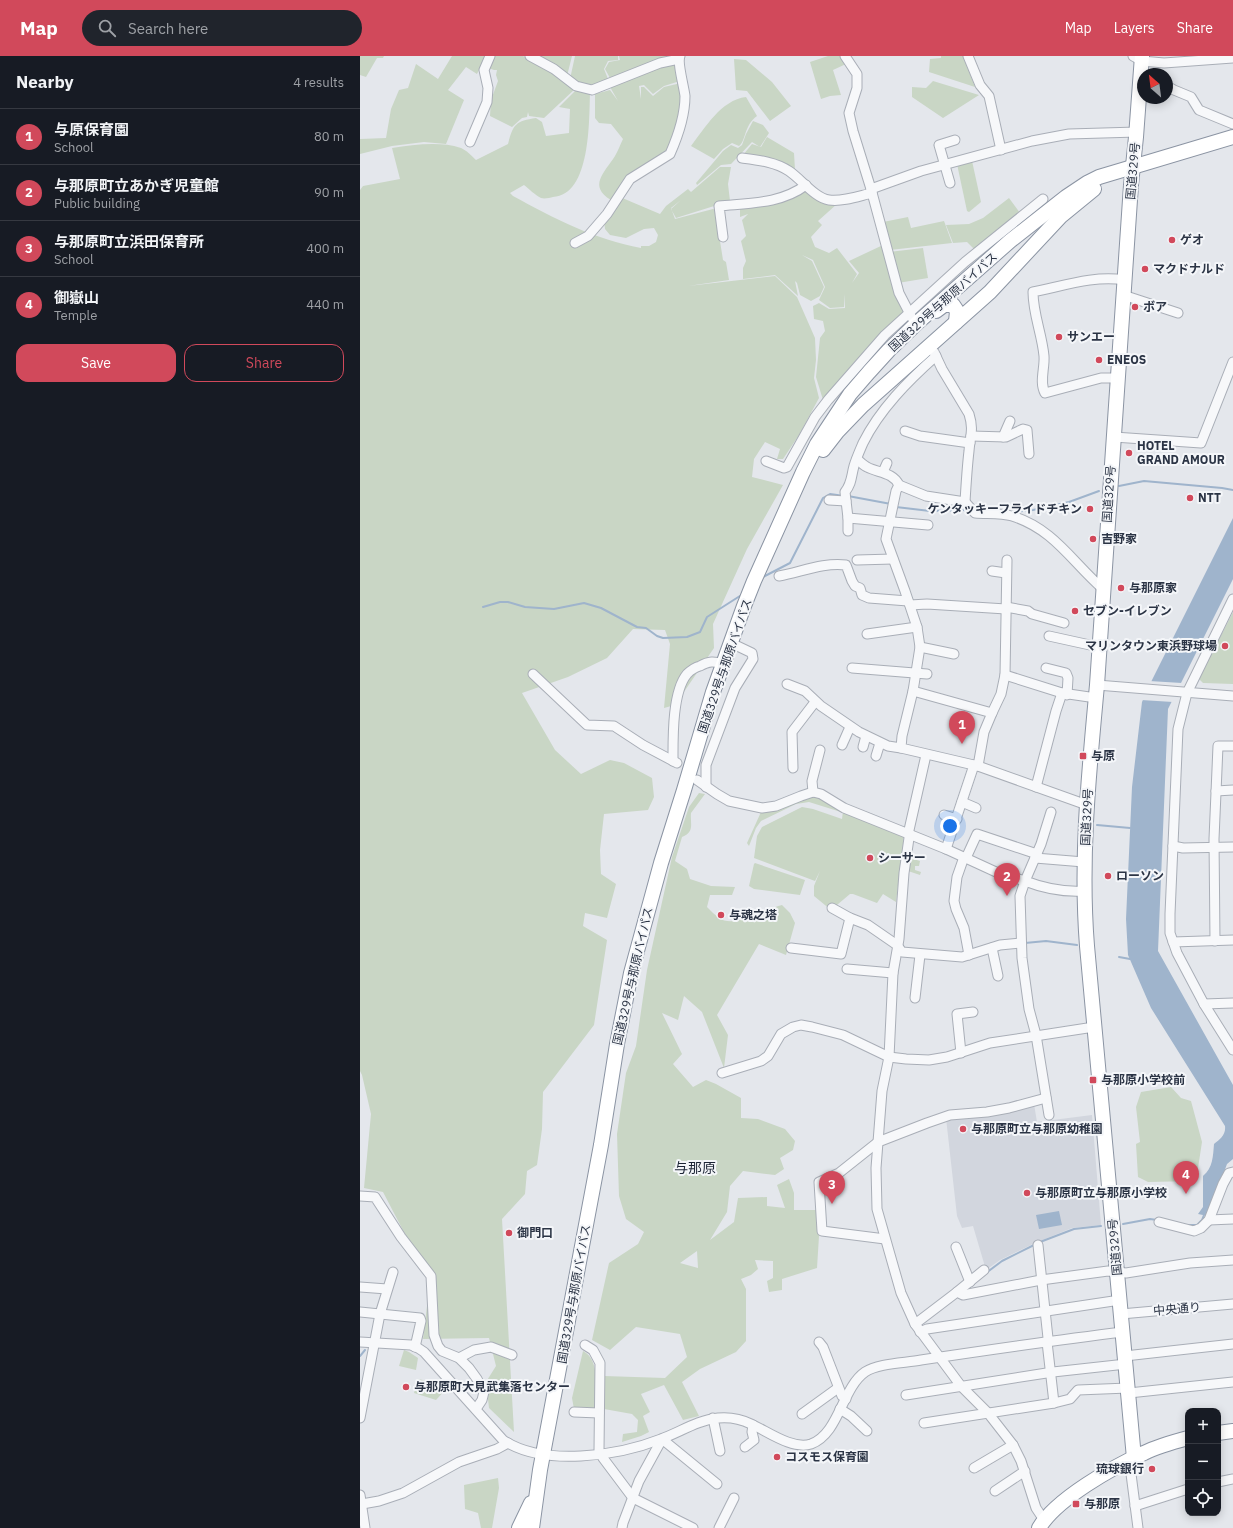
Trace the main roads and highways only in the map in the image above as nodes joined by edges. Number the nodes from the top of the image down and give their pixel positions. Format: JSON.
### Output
{"nodes":[{"id":1,"x":1141,"y":64,"type":"edge"},
{"id":2,"x":1233,"y":137,"type":"edge"},
{"id":3,"x":1133,"y":167,"type":"junction"},
{"id":4,"x":918,"y":314,"type":"junction"},
{"id":5,"x":956,"y":322,"type":"junction"},
{"id":6,"x":889,"y":350,"type":"junction"},
{"id":7,"x":929,"y":352,"type":"junction"},
{"id":8,"x":798,"y":484,"type":"junction"},
{"id":9,"x":1233,"y":1431,"type":"edge"},
{"id":10,"x":1221,"y":1433,"type":"edge"},
{"id":11,"x":1185,"y":1439,"type":"edge"},
{"id":12,"x":1134,"y":1458,"type":"junction"},
{"id":13,"x":538,"y":1487,"type":"junction"},
{"id":14,"x":1042,"y":1524,"type":"edge"},
{"id":15,"x":520,"y":1528,"type":"edge"},
{"id":16,"x":532,"y":1528,"type":"edge"}],
"edges":[{"from":1,"to":3,"type":"highway","name":"国道329号"},
{"from":2,"to":3,"type":"highway","name":"国道329号与那原バイパス"},
{"from":3,"to":4,"type":"highway","name":"国道329号与那原バイパス"},
{"from":3,"to":5,"type":"highway","name":"国道329号与那原バイパス"},
{"from":3,"to":12,"type":"highway","name":"国道329号"},
{"from":4,"to":5,"type":"highway"},
{"from":4,"to":6,"type":"highway","name":"国道329号与那原バイパス"},
{"from":5,"to":7,"type":"highway","name":"国道329号与那原バイパス"},
{"from":6,"to":7,"type":"highway"},
{"from":6,"to":8,"type":"highway","name":"国道329号与那原バイパス"},
{"from":7,"to":8,"type":"highway","name":"国道329号与那原バイパス"},
{"from":8,"to":13,"type":"highway","name":"国道329号与那原バイパス"},
{"from":9,"to":10,"type":"highway"},
{"from":11,"to":12,"type":"highway"},
{"from":12,"to":14,"type":"highway"},
{"from":13,"to":15,"type":"highway","name":"国道329号与那原バイパス"},
{"from":13,"to":16,"type":"highway","name":"国道329号与那原バイパス"}]}
